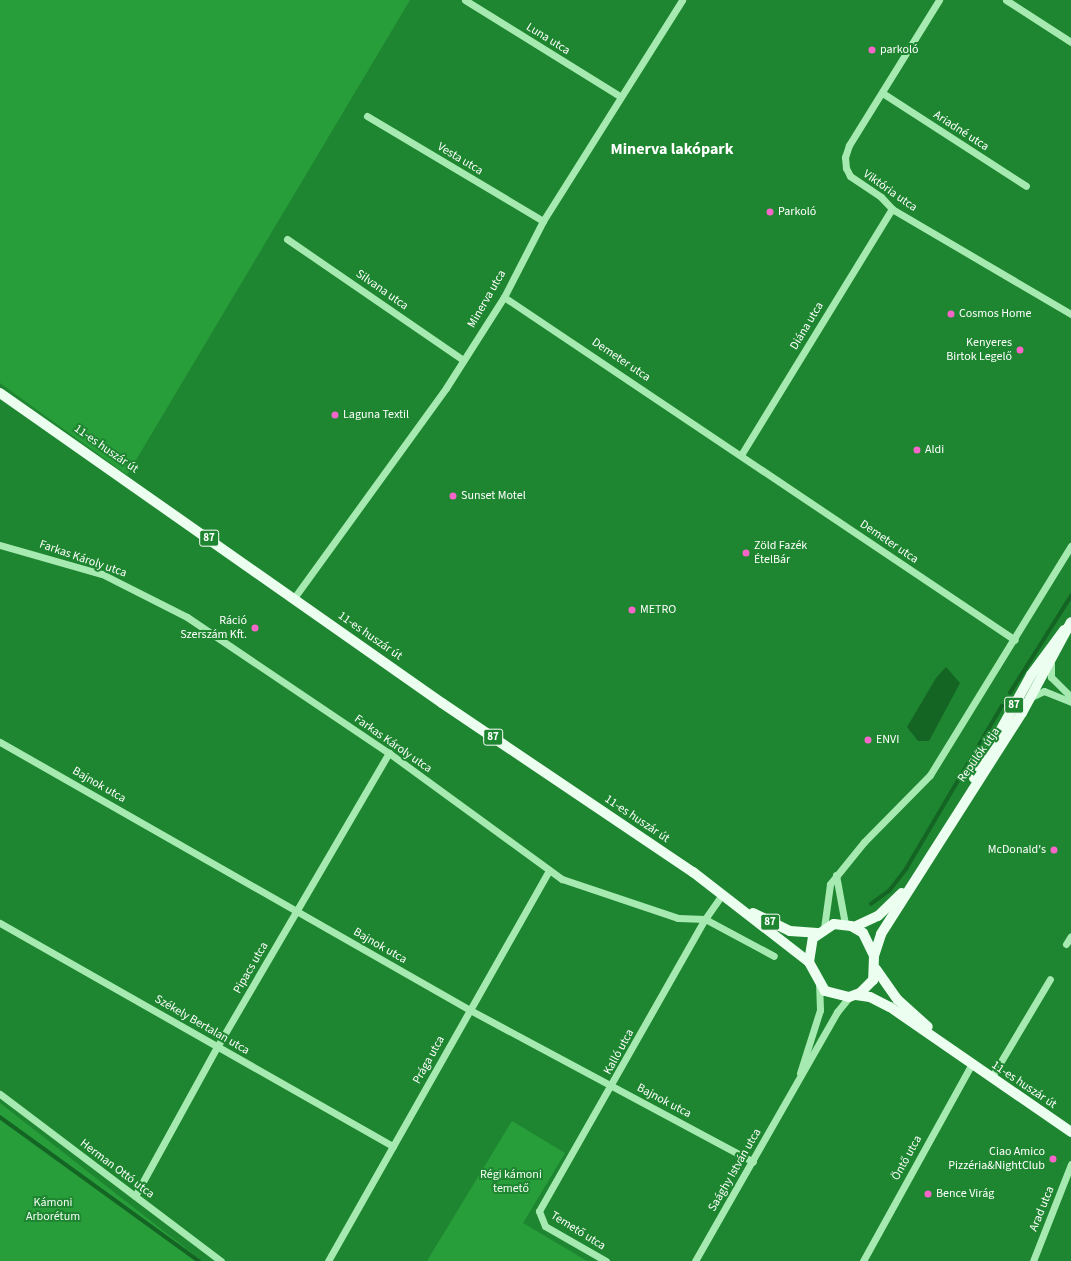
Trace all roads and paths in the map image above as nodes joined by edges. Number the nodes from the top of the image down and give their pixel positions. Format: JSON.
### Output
{"nodes":[{"id":1,"x":465,"y":0,"type":"edge"},
{"id":2,"x":682,"y":0,"type":"edge"},
{"id":3,"x":939,"y":0,"type":"edge"},
{"id":4,"x":1006,"y":0,"type":"edge"},
{"id":5,"x":1071,"y":42,"type":"edge"},
{"id":6,"x":884,"y":94,"type":"junction"},
{"id":7,"x":620,"y":96,"type":"junction"},
{"id":8,"x":367,"y":116,"type":"dead end"},
{"id":9,"x":1026,"y":186,"type":"dead end"},
{"id":10,"x":892,"y":209,"type":"junction"},
{"id":11,"x":543,"y":221,"type":"junction"},
{"id":12,"x":287,"y":240,"type":"dead end"},
{"id":13,"x":504,"y":297,"type":"junction"},
{"id":14,"x":1071,"y":314,"type":"edge"},
{"id":15,"x":463,"y":360,"type":"junction"},
{"id":16,"x":0,"y":393,"type":"edge"},
{"id":17,"x":741,"y":455,"type":"junction"},
{"id":18,"x":0,"y":545,"type":"edge"},
{"id":19,"x":1071,"y":546,"type":"edge"},
{"id":20,"x":294,"y":598,"type":"junction"},
{"id":21,"x":1070,"y":623,"type":"edge"},
{"id":22,"x":1015,"y":640,"type":"junction"},
{"id":23,"x":1052,"y":661,"type":"junction"},
{"id":24,"x":1071,"y":697,"type":"edge"},
{"id":25,"x":1028,"y":702,"type":"junction"},
{"id":26,"x":1071,"y":702,"type":"edge"},
{"id":27,"x":0,"y":742,"type":"edge"},
{"id":28,"x":389,"y":753,"type":"junction"},
{"id":29,"x":969,"y":793,"type":"junction"},
{"id":30,"x":549,"y":870,"type":"junction"},
{"id":31,"x":836,"y":875,"type":"junction"},
{"id":32,"x":919,"y":876,"type":"junction"},
{"id":33,"x":724,"y":897,"type":"junction"},
{"id":34,"x":297,"y":910,"type":"junction"},
{"id":35,"x":704,"y":919,"type":"junction"},
{"id":36,"x":0,"y":923,"type":"edge"},
{"id":37,"x":849,"y":926,"type":"junction"},
{"id":38,"x":820,"y":931,"type":"junction"},
{"id":39,"x":1071,"y":936,"type":"edge"},
{"id":40,"x":1066,"y":944,"type":"dead end"},
{"id":41,"x":774,"y":956,"type":"dead end"},
{"id":42,"x":874,"y":956,"type":"junction"},
{"id":43,"x":809,"y":962,"type":"junction"},
{"id":44,"x":876,"y":969,"type":"junction"},
{"id":45,"x":1050,"y":979,"type":"dead end"},
{"id":46,"x":819,"y":984,"type":"junction"},
{"id":47,"x":853,"y":996,"type":"junction"},
{"id":48,"x":470,"y":1010,"type":"junction"},
{"id":49,"x":217,"y":1047,"type":"junction"},
{"id":50,"x":962,"y":1058,"type":"junction"},
{"id":51,"x":971,"y":1065,"type":"junction"},
{"id":52,"x":990,"y":1078,"type":"junction"},
{"id":53,"x":612,"y":1086,"type":"junction"},
{"id":54,"x":793,"y":1090,"type":"junction"},
{"id":55,"x":0,"y":1094,"type":"edge"},
{"id":56,"x":1071,"y":1132,"type":"edge"},
{"id":57,"x":393,"y":1146,"type":"junction"},
{"id":58,"x":753,"y":1162,"type":"junction"},
{"id":59,"x":1071,"y":1164,"type":"edge"},
{"id":60,"x":136,"y":1196,"type":"junction"},
{"id":61,"x":540,"y":1220,"type":"joint"},
{"id":62,"x":221,"y":1261,"type":"edge"},
{"id":63,"x":328,"y":1261,"type":"edge"},
{"id":64,"x":606,"y":1261,"type":"edge"},
{"id":65,"x":695,"y":1261,"type":"edge"},
{"id":66,"x":863,"y":1261,"type":"edge"},
{"id":67,"x":1033,"y":1261,"type":"edge"}],
"edges":[{"from":1,"to":7,"type":"street","name":"Luna utca"},
{"from":2,"to":7,"type":"street","name":"Minerva utca"},
{"from":3,"to":6,"type":"street","name":"Viktória utca"},
{"from":4,"to":5,"type":"street"},
{"from":6,"to":9,"type":"street","name":"Ariadné utca"},
{"from":6,"to":10,"type":"street","name":"Viktória utca"},
{"from":7,"to":11,"type":"street","name":"Minerva utca"},
{"from":8,"to":11,"type":"street","name":"Vesta utca"},
{"from":10,"to":14,"type":"street","name":"Viktória utca"},
{"from":10,"to":17,"type":"street","name":"Diána utca"},
{"from":11,"to":13,"type":"street","name":"Minerva utca"},
{"from":12,"to":15,"type":"street","name":"Silvana utca"},
{"from":13,"to":15,"type":"street","name":"Minerva utca"},
{"from":13,"to":17,"type":"street","name":"Demeter utca"},
{"from":15,"to":20,"type":"street","name":"Minerva utca"},
{"from":16,"to":20,"type":"main road","name":"11-es huszár út","number":"87"},
{"from":17,"to":22,"type":"street","name":"Demeter utca"},
{"from":18,"to":28,"type":"street","name":"Farkas Károly utca"},
{"from":19,"to":22,"type":"street"},
{"from":20,"to":33,"type":"main road","name":"11-es huszár út","number":"87"},
{"from":21,"to":23,"type":"main road","name":"Repülők útja","number":"87"},
{"from":21,"to":29,"type":"main road","name":"Repülők útja","number":"87"},
{"from":22,"to":31,"type":"street"},
{"from":23,"to":24,"type":"street"},
{"from":23,"to":25,"type":"main road","name":"Repülők útja","number":"87"},
{"from":25,"to":26,"type":"street"},
{"from":25,"to":29,"type":"main road","name":"Repülők útja","number":"87"},
{"from":27,"to":34,"type":"street","name":"Bajnok utca"},
{"from":28,"to":30,"type":"street","name":"Farkas Károly utca"},
{"from":28,"to":34,"type":"street","name":"Pipacs utca"},
{"from":29,"to":32,"type":"main road","number":"87"},
{"from":30,"to":35,"type":"street","name":"Farkas Károly utca"},
{"from":30,"to":48,"type":"street","name":"Prága utca"},
{"from":31,"to":37,"type":"street"},
{"from":31,"to":38,"type":"street"},
{"from":32,"to":37,"type":"main road","number":"87"},
{"from":32,"to":42,"type":"main road","number":"87"},
{"from":33,"to":35,"type":"street","name":"Kalló utca"},
{"from":33,"to":38,"type":"main road","number":"87"},
{"from":33,"to":43,"type":"main road","number":"87"},
{"from":34,"to":48,"type":"street","name":"Bajnok utca"},
{"from":34,"to":49,"type":"street","name":"Pipacs utca"},
{"from":35,"to":41,"type":"street","name":"Farkas Károly utca"},
{"from":35,"to":53,"type":"street","name":"Kalló utca"},
{"from":36,"to":49,"type":"street","name":"Székely Bertalan utca"},
{"from":37,"to":38,"type":"main road","number":"87"},
{"from":37,"to":42,"type":"main road","number":"87"},
{"from":38,"to":43,"type":"main road"},
{"from":39,"to":40,"type":"street"},
{"from":42,"to":44,"type":"main road","number":"87"},
{"from":43,"to":46,"type":"main road","number":"87"},
{"from":44,"to":47,"type":"main road"},
{"from":44,"to":50,"type":"main road","name":"11-es huszár út"},
{"from":45,"to":52,"type":"street"},
{"from":46,"to":47,"type":"main road","number":"87"},
{"from":46,"to":54,"type":"street","name":"Saághy István utca"},
{"from":47,"to":50,"type":"main road","name":"11-es huszár út"},
{"from":47,"to":54,"type":"street","name":"Saághy István utca"},
{"from":48,"to":53,"type":"street","name":"Bajnok utca"},
{"from":48,"to":57,"type":"street","name":"Prága utca"},
{"from":49,"to":57,"type":"street","name":"Székely Bertalan utca"},
{"from":49,"to":60,"type":"street","name":"Pipacs utca"},
{"from":50,"to":51,"type":"main road","name":"11-es huszár út"},
{"from":51,"to":52,"type":"main road","name":"11-es huszár út"},
{"from":51,"to":66,"type":"street","name":"Öntő utca"},
{"from":52,"to":56,"type":"main road","name":"11-es huszár út"},
{"from":53,"to":58,"type":"street","name":"Bajnok utca"},
{"from":53,"to":61,"type":"street","name":"Kalló utca"},
{"from":54,"to":58,"type":"street","name":"Saághy István utca"},
{"from":55,"to":60,"type":"street","name":"Herman Ottó utca"},
{"from":57,"to":63,"type":"street","name":"Prága utca"},
{"from":58,"to":65,"type":"street","name":"Saághy István utca"},
{"from":59,"to":67,"type":"street","name":"Arad utca"},
{"from":60,"to":62,"type":"street","name":"Herman Ottó utca"},
{"from":61,"to":64,"type":"street","name":"Temető utca"}]}
